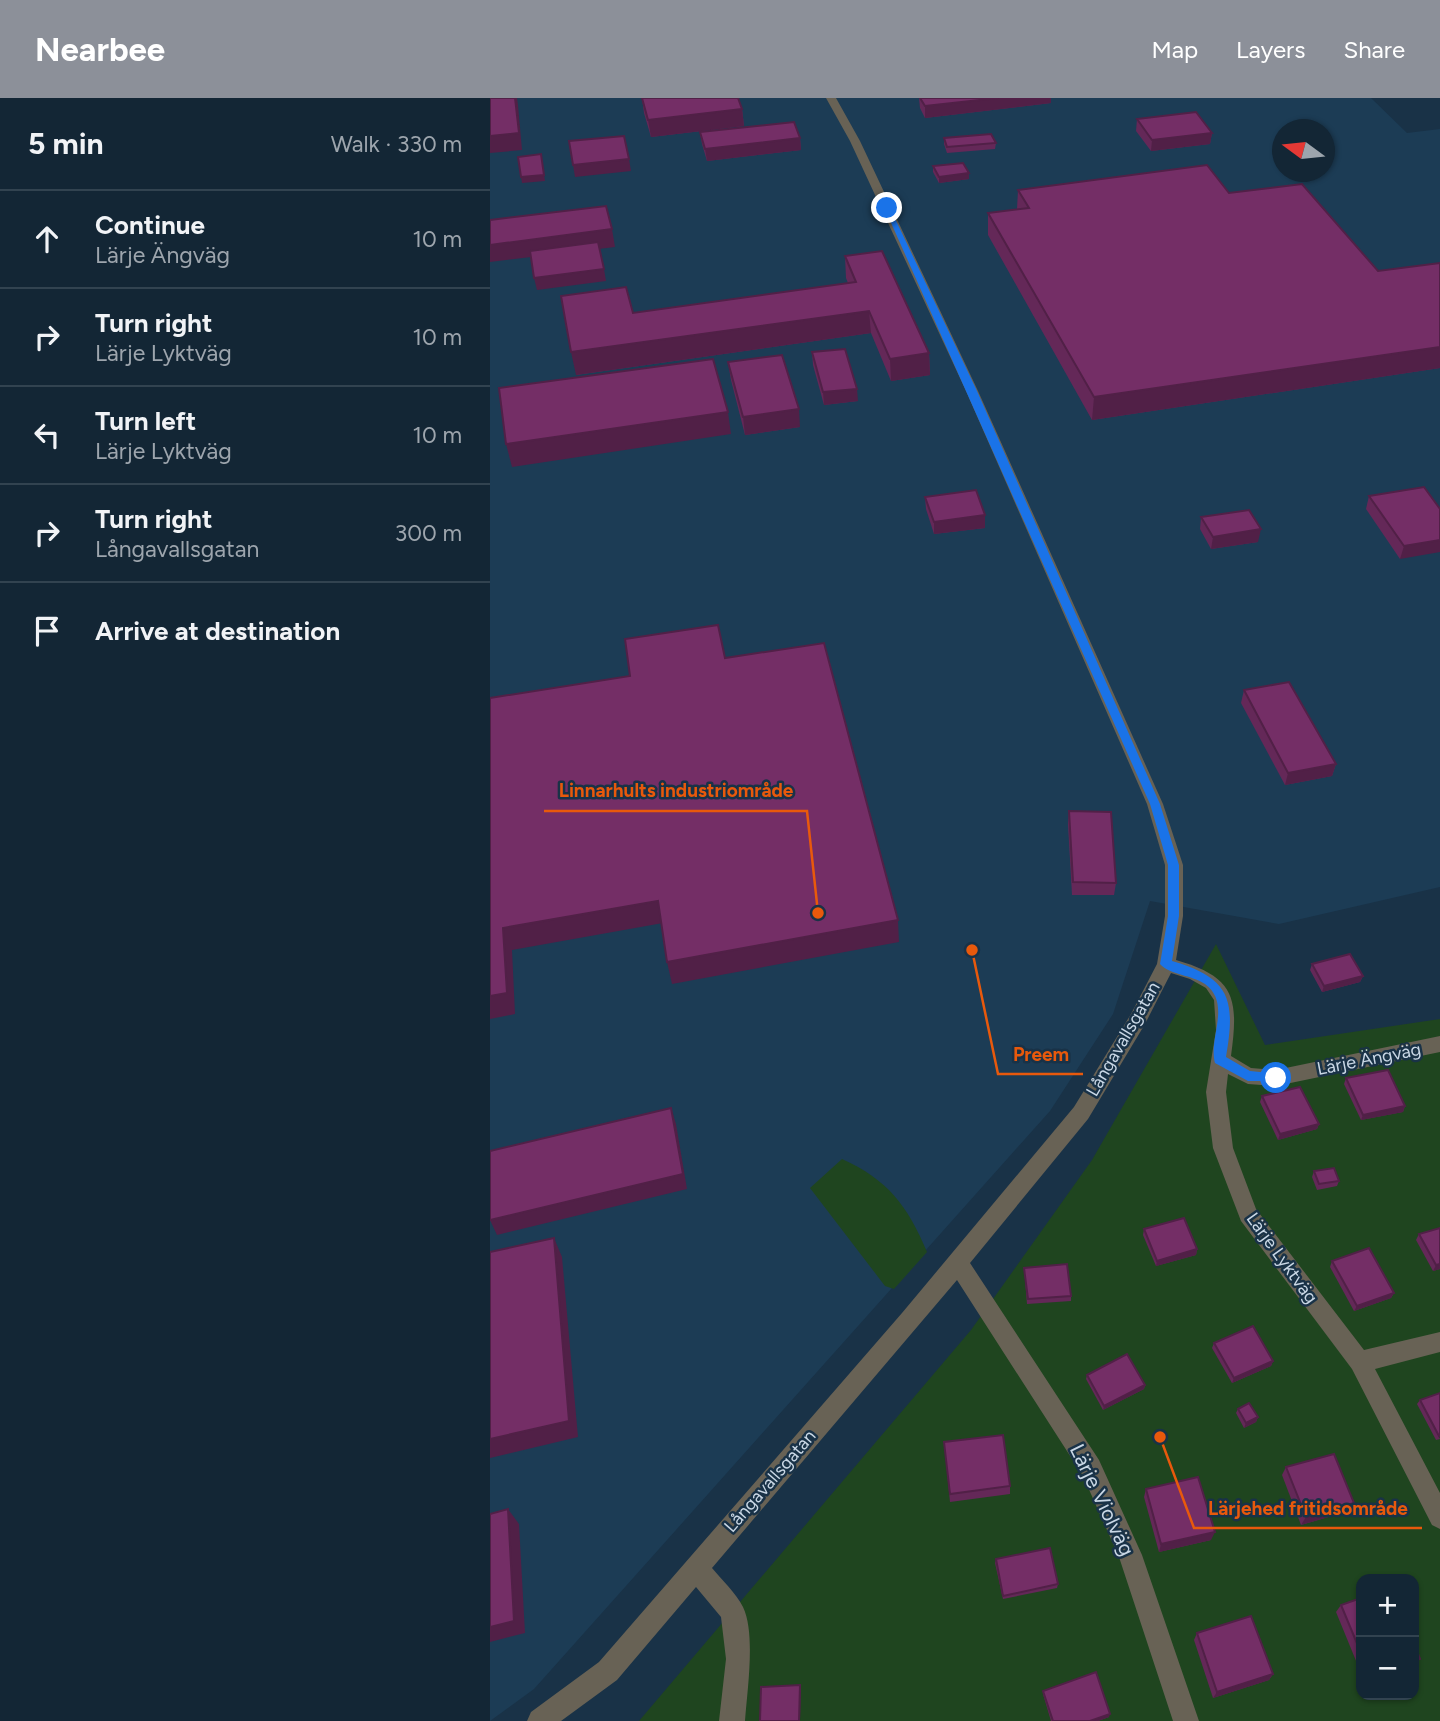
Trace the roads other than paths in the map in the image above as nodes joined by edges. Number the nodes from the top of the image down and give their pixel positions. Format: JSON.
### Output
{"nodes":[{"id":1,"x":831,"y":98,"type":"edge"},
{"id":2,"x":1166,"y":964,"type":"junction"},
{"id":3,"x":1440,"y":1044,"type":"edge"},
{"id":4,"x":1220,"y":1059,"type":"junction"},
{"id":5,"x":957,"y":1262,"type":"junction"},
{"id":6,"x":1440,"y":1342,"type":"edge"},
{"id":7,"x":1360,"y":1363,"type":"junction"},
{"id":8,"x":1440,"y":1517,"type":"edge"},
{"id":9,"x":695,"y":1567,"type":"junction"},
{"id":10,"x":540,"y":1721,"type":"edge"},
{"id":11,"x":732,"y":1721,"type":"edge"},
{"id":12,"x":1186,"y":1721,"type":"edge"}],
"edges":[{"from":1,"to":2,"type":"street","name":"Långavallsgatan"},
{"from":2,"to":4,"type":"street","name":"Lärje Lyktväg"},
{"from":2,"to":5,"type":"street","name":"Långavallsgatan"},
{"from":3,"to":4,"type":"street","name":"Lärje Ängväg"},
{"from":4,"to":7,"type":"street","name":"Lärje Lyktväg"},
{"from":5,"to":9,"type":"street","name":"Långavallsgatan"},
{"from":5,"to":12,"type":"street","name":"Lärje Violväg"},
{"from":6,"to":7,"type":"street"},
{"from":7,"to":8,"type":"street","name":"Lärje Lyktväg"},
{"from":9,"to":10,"type":"street","name":"Långavallsgatan"},
{"from":9,"to":11,"type":"street"}]}
